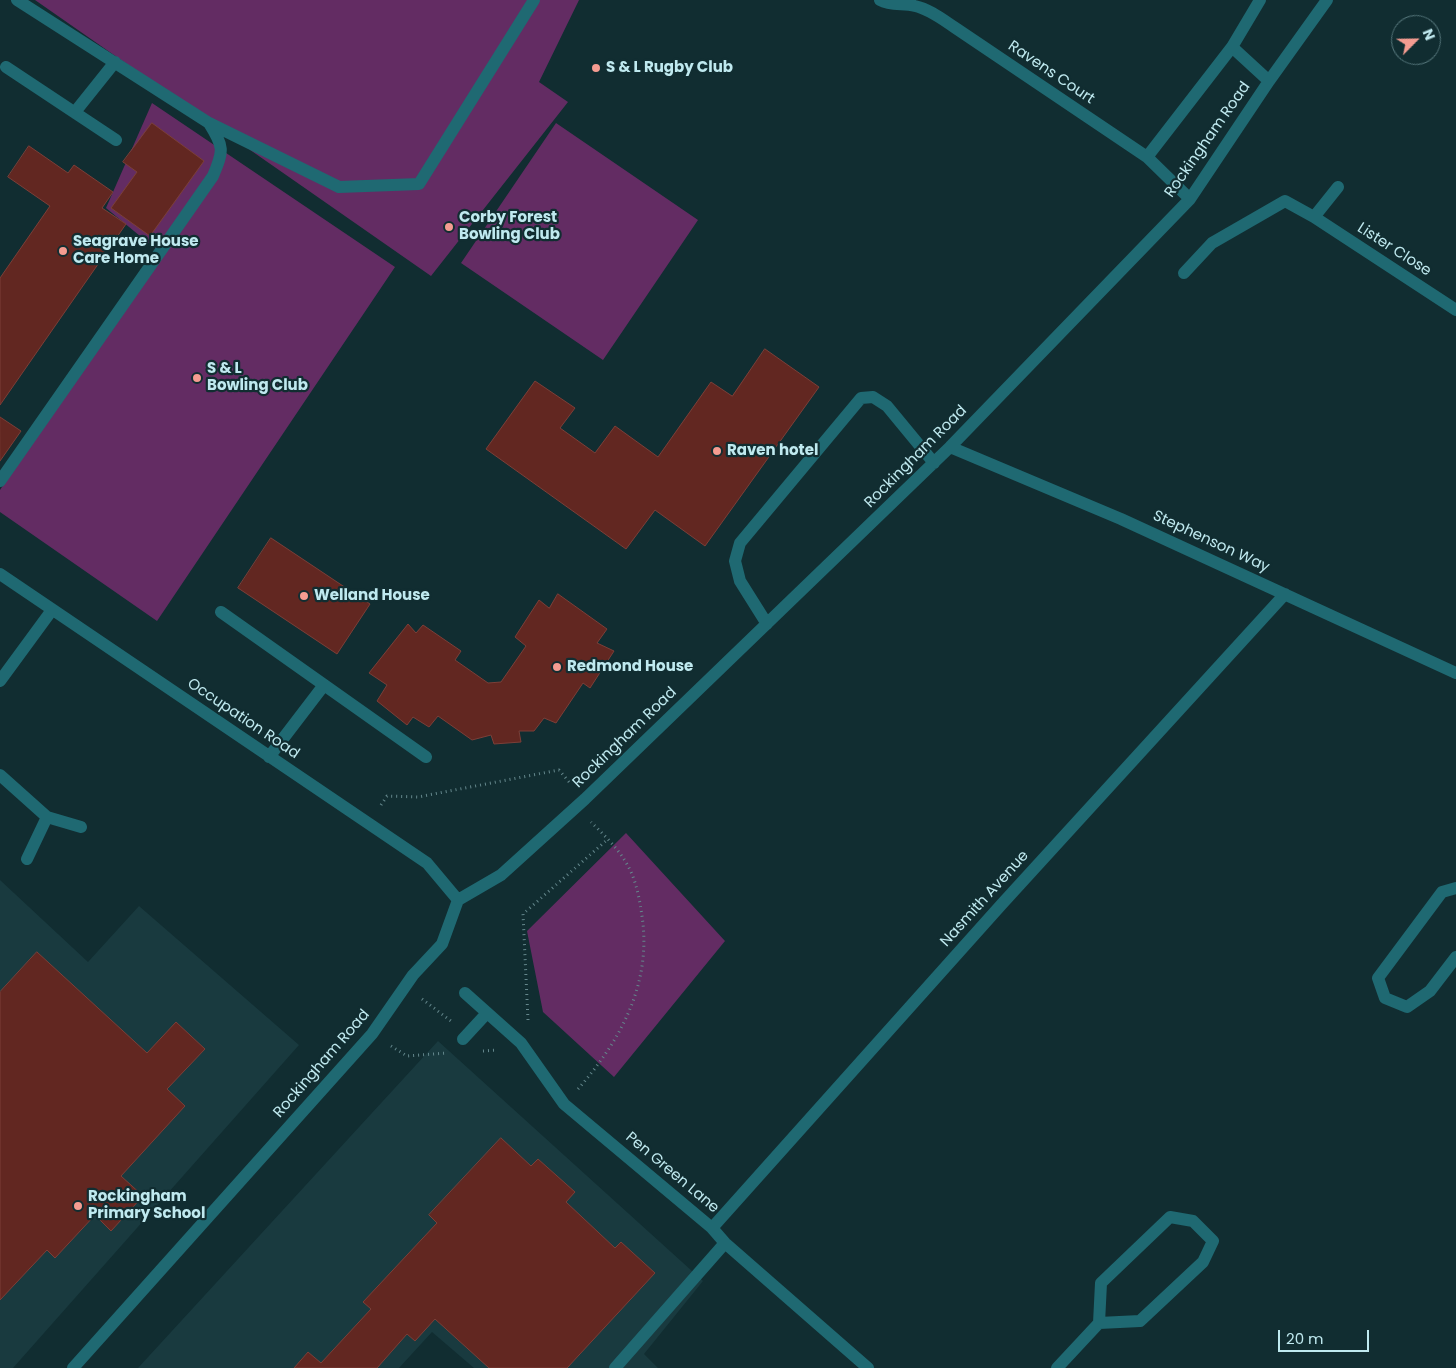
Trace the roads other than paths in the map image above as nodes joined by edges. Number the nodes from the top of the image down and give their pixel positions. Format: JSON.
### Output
{"nodes":[{"id":1,"x":17,"y":0,"type":"edge"},
{"id":2,"x":534,"y":0,"type":"edge"},
{"id":3,"x":880,"y":0,"type":"edge"},
{"id":4,"x":1260,"y":0,"type":"edge"},
{"id":5,"x":1327,"y":0,"type":"edge"},
{"id":6,"x":1232,"y":47,"type":"junction"},
{"id":7,"x":115,"y":62,"type":"junction"},
{"id":8,"x":6,"y":68,"type":"dead end"},
{"id":9,"x":1269,"y":80,"type":"junction"},
{"id":10,"x":74,"y":112,"type":"junction"},
{"id":11,"x":209,"y":123,"type":"junction"},
{"id":12,"x":116,"y":140,"type":"dead end"},
{"id":13,"x":1147,"y":157,"type":"junction"},
{"id":14,"x":1338,"y":187,"type":"dead end"},
{"id":15,"x":1190,"y":200,"type":"junction"},
{"id":16,"x":1314,"y":217,"type":"junction"},
{"id":17,"x":1184,"y":273,"type":"dead end"},
{"id":18,"x":1456,"y":310,"type":"edge"},
{"id":19,"x":950,"y":447,"type":"junction"},
{"id":20,"x":934,"y":463,"type":"junction"},
{"id":21,"x":0,"y":480,"type":"edge"},
{"id":22,"x":0,"y":574,"type":"edge"},
{"id":23,"x":1285,"y":594,"type":"junction"},
{"id":24,"x":52,"y":610,"type":"junction"},
{"id":25,"x":220,"y":612,"type":"dead end"},
{"id":26,"x":767,"y":624,"type":"junction"},
{"id":27,"x":1456,"y":673,"type":"edge"},
{"id":28,"x":0,"y":681,"type":"edge"},
{"id":29,"x":324,"y":685,"type":"junction"},
{"id":30,"x":269,"y":757,"type":"junction"},
{"id":31,"x":426,"y":757,"type":"dead end"},
{"id":32,"x":0,"y":775,"type":"edge"},
{"id":33,"x":48,"y":817,"type":"junction"},
{"id":34,"x":80,"y":827,"type":"dead end"},
{"id":35,"x":27,"y":859,"type":"dead end"},
{"id":36,"x":1456,"y":888,"type":"edge"},
{"id":37,"x":458,"y":900,"type":"junction"},
{"id":38,"x":1456,"y":957,"type":"edge"},
{"id":39,"x":465,"y":993,"type":"dead end"},
{"id":40,"x":487,"y":1013,"type":"junction"},
{"id":41,"x":465,"y":1036,"type":"road end"},
{"id":42,"x":712,"y":1228,"type":"junction"},
{"id":43,"x":725,"y":1243,"type":"junction"},
{"id":44,"x":1099,"y":1323,"type":"junction"},
{"id":45,"x":73,"y":1368,"type":"edge"},
{"id":46,"x":615,"y":1368,"type":"edge"},
{"id":47,"x":868,"y":1368,"type":"edge"},
{"id":48,"x":1057,"y":1368,"type":"edge"}],
"edges":[{"from":1,"to":7,"type":"street"},
{"from":2,"to":11,"type":"street"},
{"from":3,"to":13,"type":"street","name":"Ravens Court"},
{"from":4,"to":6,"type":"street"},
{"from":5,"to":9,"type":"street","name":"Rockingham Road"},
{"from":6,"to":9,"type":"street"},
{"from":6,"to":13,"type":"street"},
{"from":7,"to":10,"type":"street"},
{"from":7,"to":11,"type":"street"},
{"from":8,"to":10,"type":"street"},
{"from":9,"to":15,"type":"street","name":"Rockingham Road"},
{"from":10,"to":12,"type":"street"},
{"from":11,"to":21,"type":"street"},
{"from":13,"to":15,"type":"street","name":"Ravens Court"},
{"from":14,"to":16,"type":"street"},
{"from":15,"to":19,"type":"street","name":"Rockingham Road"},
{"from":16,"to":17,"type":"street","name":"Lister Close"},
{"from":16,"to":18,"type":"street","name":"Lister Close"},
{"from":19,"to":20,"type":"street","name":"Rockingham Road"},
{"from":19,"to":23,"type":"street","name":"Stephenson Way"},
{"from":20,"to":26,"type":"street","name":"Rockingham Road"},
{"from":20,"to":26,"type":"street"},
{"from":22,"to":24,"type":"street","name":"Occupation Road"},
{"from":23,"to":27,"type":"street","name":"Stephenson Way"},
{"from":23,"to":42,"type":"street","name":"Nasmith Avenue"},
{"from":24,"to":28,"type":"street"},
{"from":24,"to":30,"type":"street","name":"Occupation Road"},
{"from":25,"to":29,"type":"street"},
{"from":26,"to":37,"type":"street","name":"Rockingham Road"},
{"from":29,"to":30,"type":"street"},
{"from":29,"to":31,"type":"street"},
{"from":30,"to":37,"type":"street","name":"Occupation Road"},
{"from":32,"to":33,"type":"street"},
{"from":33,"to":34,"type":"street"},
{"from":33,"to":35,"type":"street"},
{"from":36,"to":38,"type":"street"},
{"from":37,"to":45,"type":"street","name":"Rockingham Road"},
{"from":39,"to":40,"type":"street","name":"Pen Green Lane"},
{"from":40,"to":41,"type":"street"},
{"from":40,"to":42,"type":"street","name":"Pen Green Lane"},
{"from":42,"to":43,"type":"street","name":"Pen Green Lane"},
{"from":43,"to":46,"type":"street"},
{"from":43,"to":47,"type":"street","name":"Pen Green Lane"},
{"from":44,"to":44,"type":"street"},
{"from":44,"to":48,"type":"street"}]}
